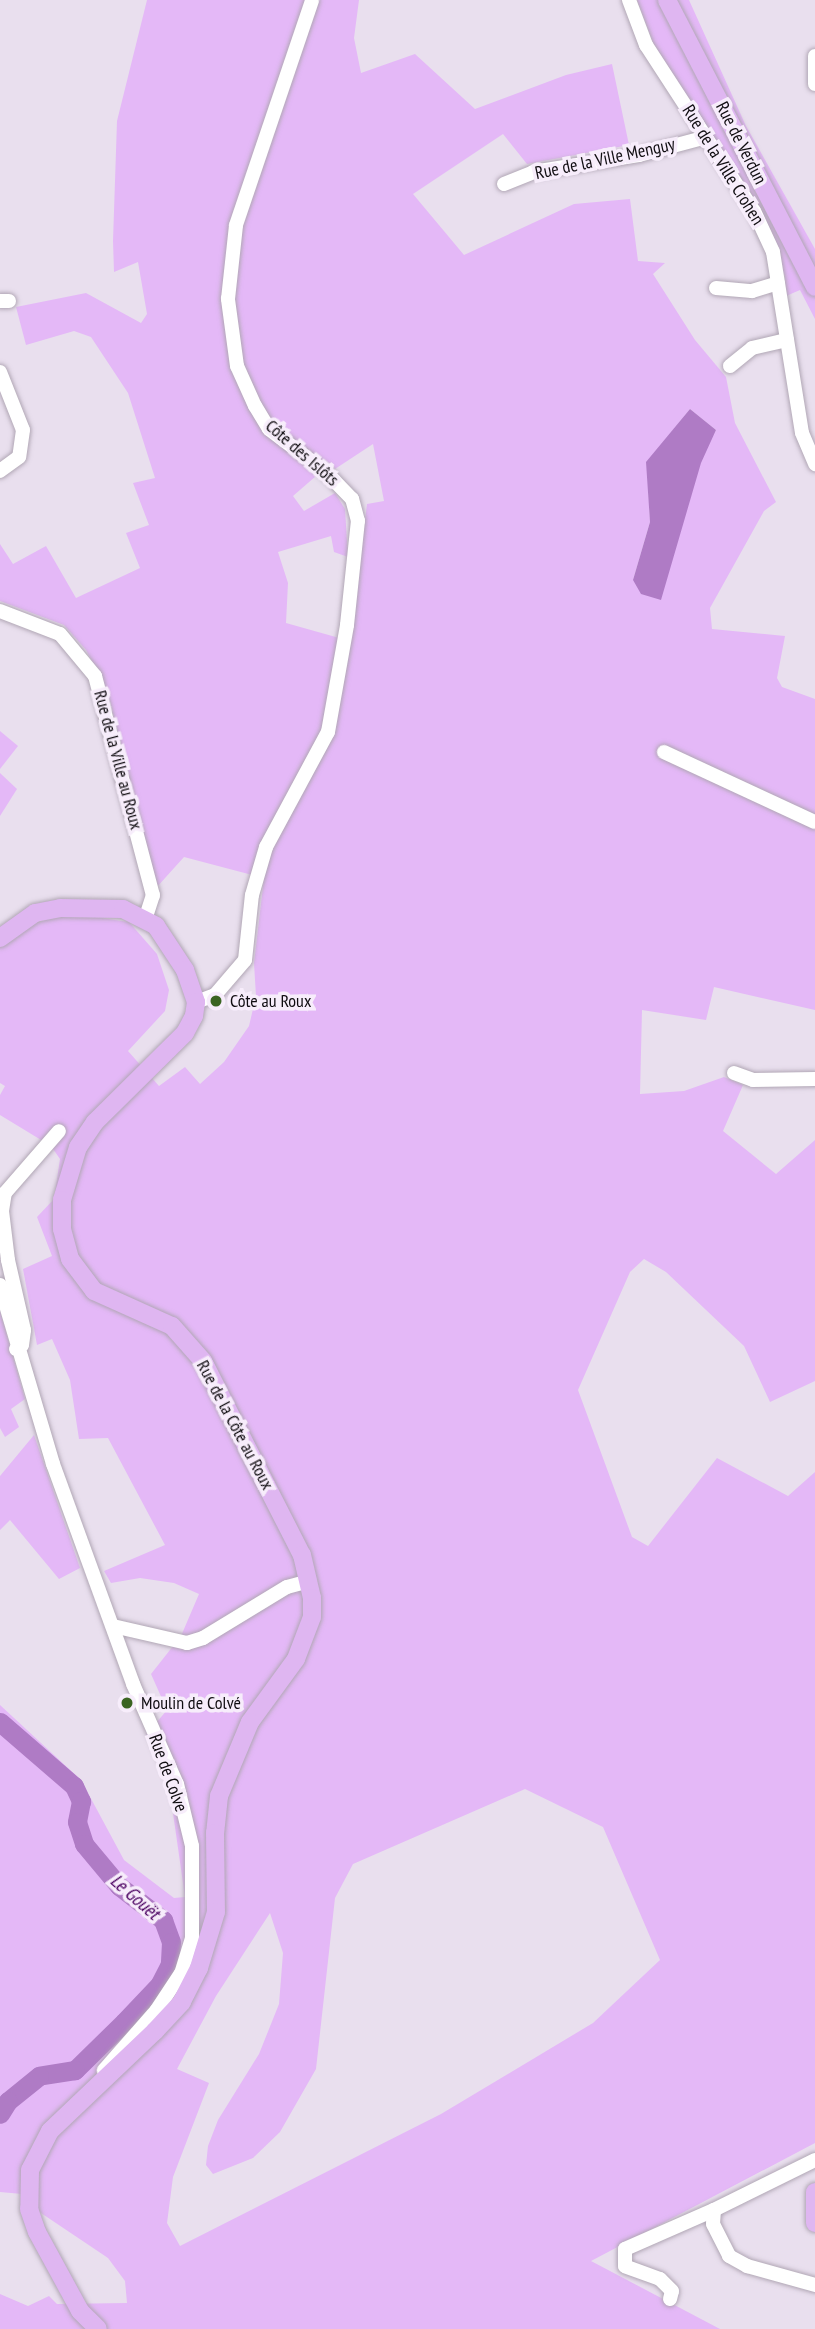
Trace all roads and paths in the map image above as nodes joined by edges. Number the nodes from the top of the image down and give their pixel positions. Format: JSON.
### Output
{"nodes":[{"id":1,"x":312,"y":0,"type":"edge"},
{"id":2,"x":629,"y":0,"type":"edge"},
{"id":3,"x":667,"y":0,"type":"edge"},
{"id":4,"x":815,"y":56,"type":"edge"},
{"id":5,"x":815,"y":84,"type":"edge"},
{"id":6,"x":706,"y":137,"type":"junction"},
{"id":7,"x":504,"y":184,"type":"dead end"},
{"id":8,"x":778,"y":283,"type":"junction"},
{"id":9,"x":815,"y":287,"type":"edge"},
{"id":10,"x":716,"y":288,"type":"dead end"},
{"id":11,"x":787,"y":340,"type":"junction"},
{"id":12,"x":730,"y":366,"type":"dead end"},
{"id":13,"x":0,"y":372,"type":"edge"},
{"id":14,"x":815,"y":464,"type":"edge"},
{"id":15,"x":0,"y":471,"type":"edge"},
{"id":16,"x":0,"y":611,"type":"edge"},
{"id":17,"x":664,"y":752,"type":"dead end"},
{"id":18,"x":815,"y":822,"type":"edge"},
{"id":19,"x":145,"y":919,"type":"junction"},
{"id":20,"x":0,"y":938,"type":"edge"},
{"id":21,"x":196,"y":1002,"type":"junction"},
{"id":22,"x":734,"y":1073,"type":"dead end"},
{"id":23,"x":815,"y":1079,"type":"edge"},
{"id":24,"x":59,"y":1131,"type":"dead end"},
{"id":25,"x":0,"y":1285,"type":"edge"},
{"id":26,"x":16,"y":1349,"type":"junction"},
{"id":27,"x":309,"y":1581,"type":"junction"},
{"id":28,"x":113,"y":1626,"type":"junction"},
{"id":29,"x":85,"y":2099,"type":"junction"},
{"id":30,"x":815,"y":2160,"type":"edge"},
{"id":31,"x":815,"y":2192,"type":"edge"},
{"id":32,"x":714,"y":2210,"type":"junction"},
{"id":33,"x":815,"y":2223,"type":"edge"},
{"id":34,"x":815,"y":2285,"type":"edge"},
{"id":35,"x":670,"y":2299,"type":"dead end"},
{"id":36,"x":98,"y":2329,"type":"edge"}],
"edges":[{"from":1,"to":21,"type":"street","name":"Côte des Islôts"},
{"from":2,"to":6,"type":"street","name":"Rue de la Ville Crohen"},
{"from":3,"to":9,"type":"main road","name":"Rue de Verdun"},
{"from":4,"to":5,"type":"street"},
{"from":6,"to":7,"type":"street","name":"Rue de la Ville Menguy"},
{"from":6,"to":8,"type":"street","name":"Rue de la Ville Crohen"},
{"from":8,"to":10,"type":"street"},
{"from":8,"to":11,"type":"street","name":"Rue de la Ville Crohen"},
{"from":11,"to":12,"type":"street"},
{"from":11,"to":14,"type":"street","name":"Rue de la Ville Crohen"},
{"from":13,"to":15,"type":"street"},
{"from":16,"to":19,"type":"street","name":"Rue de la Ville au Roux"},
{"from":17,"to":18,"type":"street"},
{"from":19,"to":20,"type":"main road"},
{"from":19,"to":21,"type":"main road"},
{"from":21,"to":27,"type":"main road","name":"Rue de la Côte au Roux"},
{"from":22,"to":23,"type":"street"},
{"from":24,"to":26,"type":"street"},
{"from":25,"to":26,"type":"street","name":"Rue de Colve"},
{"from":26,"to":28,"type":"street","name":"Rue de Colve"},
{"from":27,"to":28,"type":"street"},
{"from":27,"to":29,"type":"main road","name":"Rue de la Côte au Roux"},
{"from":28,"to":29,"type":"street","name":"Rue de Colve"},
{"from":29,"to":36,"type":"main road","name":"Rue de la Côte au Roux"},
{"from":30,"to":32,"type":"street"},
{"from":31,"to":33,"type":"main road"},
{"from":32,"to":34,"type":"street"},
{"from":32,"to":35,"type":"street"}]}
